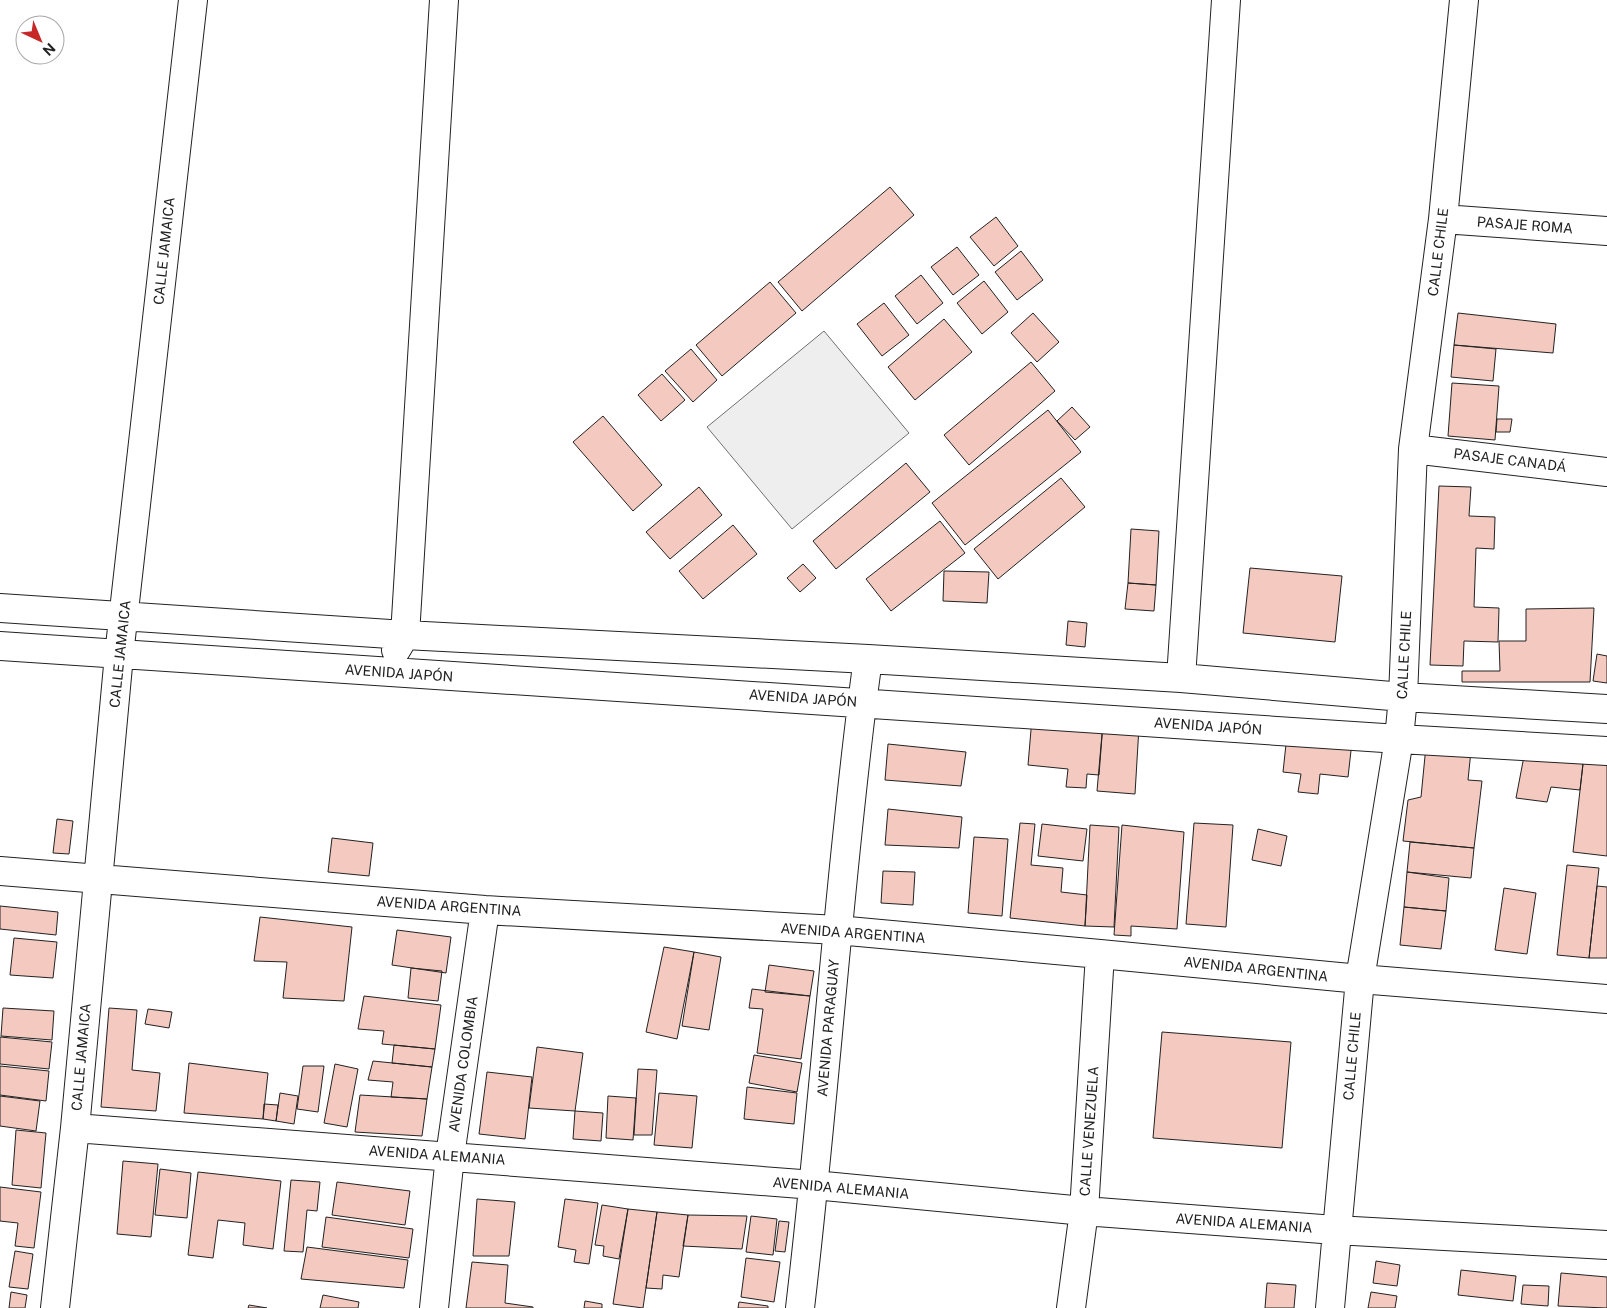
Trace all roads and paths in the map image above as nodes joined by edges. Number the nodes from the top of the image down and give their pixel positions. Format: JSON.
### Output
{"nodes":[{"id":1,"x":192,"y":0,"type":"edge"},
{"id":2,"x":444,"y":0,"type":"edge"},
{"id":3,"x":1226,"y":0,"type":"edge"},
{"id":4,"x":1464,"y":0,"type":"edge"},
{"id":5,"x":1443,"y":219,"type":"junction"},
{"id":6,"x":1607,"y":231,"type":"edge"},
{"id":7,"x":1413,"y":449,"type":"junction"},
{"id":8,"x":1607,"y":472,"type":"edge"},
{"id":9,"x":0,"y":608,"type":"edge"},
{"id":10,"x":123,"y":616,"type":"junction"},
{"id":11,"x":405,"y":635,"type":"junction"},
{"id":12,"x":0,"y":646,"type":"edge"},
{"id":13,"x":119,"y":655,"type":"junction"},
{"id":14,"x":868,"y":659,"type":"junction"},
{"id":15,"x":382,"y":672,"type":"junction"},
{"id":16,"x":1181,"y":678,"type":"junction"},
{"id":17,"x":1403,"y":696,"type":"junction"},
{"id":18,"x":862,"y":702,"type":"junction"},
{"id":19,"x":1607,"y":709,"type":"edge"},
{"id":20,"x":1399,"y":739,"type":"junction"},
{"id":21,"x":1607,"y":751,"type":"edge"},
{"id":22,"x":0,"y":871,"type":"edge"},
{"id":23,"x":98,"y":880,"type":"junction"},
{"id":24,"x":485,"y":910,"type":"junction"},
{"id":25,"x":837,"y":930,"type":"junction"},
{"id":26,"x":1100,"y":954,"type":"junction"},
{"id":27,"x":1360,"y":979,"type":"junction"},
{"id":28,"x":1607,"y":999,"type":"edge"},
{"id":29,"x":75,"y":1128,"type":"junction"},
{"id":30,"x":450,"y":1156,"type":"junction"},
{"id":31,"x":814,"y":1186,"type":"junction"},
{"id":32,"x":1084,"y":1211,"type":"junction"},
{"id":33,"x":1336,"y":1230,"type":"junction"},
{"id":34,"x":1607,"y":1245,"type":"edge"},
{"id":35,"x":55,"y":1308,"type":"edge"},
{"id":36,"x":434,"y":1308,"type":"edge"},
{"id":37,"x":800,"y":1308,"type":"edge"},
{"id":38,"x":1071,"y":1308,"type":"edge"},
{"id":39,"x":1330,"y":1308,"type":"edge"}],
"edges":[{"from":1,"to":10,"type":"street","name":"CALLE JAMAICA"},
{"from":2,"to":11,"type":"street"},
{"from":3,"to":16,"type":"street"},
{"from":4,"to":5,"type":"street","name":"CALLE CHILE"},
{"from":5,"to":6,"type":"street","name":"PASAJE ROMA"},
{"from":5,"to":7,"type":"street","name":"CALLE CHILE"},
{"from":7,"to":8,"type":"street","name":"PASAJE CANADÁ"},
{"from":7,"to":17,"type":"street","name":"CALLE CHILE"},
{"from":9,"to":10,"type":"street"},
{"from":10,"to":11,"type":"street"},
{"from":10,"to":13,"type":"street","name":"CALLE JAMAICA"},
{"from":11,"to":14,"type":"street"},
{"from":11,"to":15,"type":"street"},
{"from":12,"to":13,"type":"street","name":"AVENIDA JAPÓN"},
{"from":13,"to":15,"type":"street","name":"AVENIDA JAPÓN"},
{"from":13,"to":23,"type":"street","name":"CALLE JAMAICA"},
{"from":14,"to":16,"type":"street"},
{"from":14,"to":18,"type":"street","name":"AVENIDA PARAGUAY"},
{"from":15,"to":18,"type":"street","name":"AVENIDA JAPÓN"},
{"from":16,"to":17,"type":"street"},
{"from":17,"to":19,"type":"street"},
{"from":17,"to":20,"type":"street","name":"CALLE CHILE"},
{"from":18,"to":20,"type":"street","name":"AVENIDA JAPÓN"},
{"from":18,"to":25,"type":"street","name":"AVENIDA PARAGUAY"},
{"from":20,"to":21,"type":"street","name":"AVENIDA JAPÓN"},
{"from":20,"to":27,"type":"street","name":"CALLE CHILE"},
{"from":22,"to":23,"type":"street","name":"AVENIDA ARGENTINA"},
{"from":23,"to":24,"type":"street","name":"AVENIDA ARGENTINA"},
{"from":23,"to":29,"type":"street","name":"CALLE JAMAICA"},
{"from":24,"to":25,"type":"street","name":"AVENIDA ARGENTINA"},
{"from":24,"to":30,"type":"street","name":"AVENIDA COLOMBIA"},
{"from":25,"to":26,"type":"street","name":"AVENIDA ARGENTINA"},
{"from":25,"to":31,"type":"street","name":"AVENIDA PARAGUAY"},
{"from":26,"to":27,"type":"street","name":"AVENIDA ARGENTINA"},
{"from":26,"to":32,"type":"street","name":"CALLE VENEZUELA"},
{"from":27,"to":28,"type":"street","name":"AVENIDA ARGENTINA"},
{"from":27,"to":33,"type":"street","name":"CALLE CHILE"},
{"from":29,"to":30,"type":"street","name":"AVENIDA ALEMANIA"},
{"from":29,"to":35,"type":"street","name":"CALLE JAMAICA"},
{"from":30,"to":31,"type":"street","name":"AVENIDA ALEMANIA"},
{"from":30,"to":36,"type":"street","name":"AVENIDA COLOMBIA"},
{"from":31,"to":32,"type":"street","name":"AVENIDA ALEMANIA"},
{"from":31,"to":37,"type":"street","name":"AVENIDA PARAGUAY"},
{"from":32,"to":33,"type":"street","name":"AVENIDA ALEMANIA"},
{"from":32,"to":38,"type":"street","name":"CALLE VENEZUELA"},
{"from":33,"to":34,"type":"street","name":"AVENIDA ALEMANIA"},
{"from":33,"to":39,"type":"street","name":"CALLE CHILE"}]}
